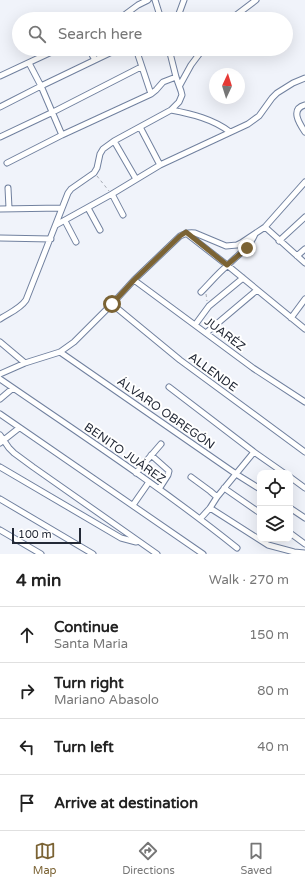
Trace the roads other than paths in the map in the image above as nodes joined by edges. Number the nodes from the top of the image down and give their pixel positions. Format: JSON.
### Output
{"nodes":[{"id":1,"x":148,"y":0,"type":"edge"},
{"id":2,"x":154,"y":0,"type":"edge"},
{"id":3,"x":184,"y":0,"type":"edge"},
{"id":4,"x":252,"y":1,"type":"edge"},
{"id":5,"x":131,"y":12,"type":"edge"},
{"id":6,"x":158,"y":12,"type":"edge"},
{"id":7,"x":180,"y":12,"type":"edge"},
{"id":8,"x":239,"y":12,"type":"edge"},
{"id":9,"x":44,"y":56,"type":"edge"},
{"id":10,"x":93,"y":56,"type":"edge"},
{"id":11,"x":103,"y":56,"type":"edge"},
{"id":12,"x":138,"y":56,"type":"edge"},
{"id":13,"x":171,"y":56,"type":"edge"},
{"id":14,"x":198,"y":56,"type":"edge"},
{"id":15,"x":95,"y":60,"type":"junction"},
{"id":16,"x":29,"y":63,"type":"junction"},
{"id":17,"x":141,"y":67,"type":"junction"},
{"id":18,"x":0,"y":76,"type":"edge"},
{"id":19,"x":176,"y":77,"type":"junction"},
{"id":20,"x":305,"y":78,"type":"edge"},
{"id":21,"x":180,"y":85,"type":"junction"},
{"id":22,"x":41,"y":86,"type":"junction"},
{"id":23,"x":151,"y":94,"type":"junction"},
{"id":24,"x":305,"y":105,"type":"edge"},
{"id":25,"x":0,"y":107,"type":"edge"},
{"id":26,"x":171,"y":110,"type":"junction"},
{"id":27,"x":53,"y":112,"type":"junction"},
{"id":28,"x":140,"y":127,"type":"junction"},
{"id":29,"x":230,"y":132,"type":"junction"},
{"id":30,"x":305,"y":132,"type":"edge"},
{"id":31,"x":62,"y":136,"type":"junction"},
{"id":32,"x":0,"y":137,"type":"edge"},
{"id":33,"x":114,"y":141,"type":"junction"},
{"id":34,"x":7,"y":162,"type":"dead end"},
{"id":35,"x":160,"y":165,"type":"junction"},
{"id":36,"x":136,"y":179,"type":"junction"},
{"id":37,"x":305,"y":182,"type":"edge"},
{"id":38,"x":8,"y":188,"type":"dead end"},
{"id":39,"x":112,"y":194,"type":"junction"},
{"id":40,"x":9,"y":208,"type":"junction"},
{"id":41,"x":62,"y":208,"type":"junction"},
{"id":42,"x":88,"y":208,"type":"junction"},
{"id":43,"x":0,"y":209,"type":"edge"},
{"id":44,"x":124,"y":215,"type":"dead end"},
{"id":45,"x":305,"y":217,"type":"edge"},
{"id":46,"x":65,"y":221,"type":"junction"},
{"id":47,"x":56,"y":226,"type":"junction"},
{"id":48,"x":265,"y":228,"type":"junction"},
{"id":49,"x":100,"y":230,"type":"dead end"},
{"id":50,"x":186,"y":232,"type":"junction"},
{"id":51,"x":256,"y":233,"type":"junction"},
{"id":52,"x":0,"y":238,"type":"edge"},
{"id":53,"x":51,"y":239,"type":"junction"},
{"id":54,"x":279,"y":241,"type":"junction"},
{"id":55,"x":76,"y":242,"type":"dead end"},
{"id":56,"x":305,"y":249,"type":"edge"},
{"id":57,"x":298,"y":256,"type":"junction"},
{"id":58,"x":305,"y":263,"type":"edge"},
{"id":59,"x":227,"y":265,"type":"junction"},
{"id":60,"x":243,"y":278,"type":"junction"},
{"id":61,"x":134,"y":280,"type":"junction"},
{"id":62,"x":257,"y":290,"type":"junction"},
{"id":63,"x":201,"y":292,"type":"dead end"},
{"id":64,"x":305,"y":299,"type":"edge"},
{"id":65,"x":112,"y":304,"type":"junction"},
{"id":66,"x":291,"y":318,"type":"junction"},
{"id":67,"x":0,"y":319,"type":"edge"},
{"id":68,"x":195,"y":325,"type":"junction"},
{"id":69,"x":305,"y":329,"type":"edge"},
{"id":70,"x":206,"y":333,"type":"junction"},
{"id":71,"x":0,"y":342,"type":"edge"},
{"id":72,"x":60,"y":352,"type":"junction"},
{"id":73,"x":25,"y":363,"type":"junction"},
{"id":74,"x":0,"y":374,"type":"edge"},
{"id":75,"x":0,"y":379,"type":"edge"},
{"id":76,"x":169,"y":387,"type":"dead end"},
{"id":77,"x":13,"y":388,"type":"junction"},
{"id":78,"x":0,"y":399,"type":"edge"},
{"id":79,"x":304,"y":400,"type":"edge"},
{"id":80,"x":0,"y":414,"type":"edge"},
{"id":81,"x":19,"y":428,"type":"junction"},
{"id":82,"x":0,"y":435,"type":"edge"},
{"id":83,"x":2,"y":442,"type":"edge"},
{"id":84,"x":161,"y":444,"type":"dead end"},
{"id":85,"x":254,"y":452,"type":"junction"},
{"id":86,"x":305,"y":452,"type":"edge"},
{"id":87,"x":151,"y":455,"type":"junction"},
{"id":88,"x":0,"y":467,"type":"edge"},
{"id":89,"x":280,"y":470,"type":"edge"},
{"id":90,"x":136,"y":473,"type":"junction"},
{"id":91,"x":236,"y":474,"type":"junction"},
{"id":92,"x":191,"y":478,"type":"dead end"},
{"id":93,"x":293,"y":479,"type":"edge"},
{"id":94,"x":150,"y":482,"type":"junction"},
{"id":95,"x":257,"y":487,"type":"edge"},
{"id":96,"x":159,"y":488,"type":"junction"},
{"id":97,"x":224,"y":488,"type":"junction"},
{"id":98,"x":305,"y":488,"type":"edge"},
{"id":99,"x":217,"y":497,"type":"junction"},
{"id":100,"x":0,"y":498,"type":"edge"},
{"id":101,"x":133,"y":505,"type":"junction"},
{"id":102,"x":210,"y":508,"type":"junction"},
{"id":103,"x":293,"y":510,"type":"edge"},
{"id":104,"x":257,"y":511,"type":"edge"},
{"id":105,"x":305,"y":518,"type":"edge"},
{"id":106,"x":200,"y":519,"type":"junction"},
{"id":107,"x":0,"y":530,"type":"edge"},
{"id":108,"x":293,"y":535,"type":"edge"},
{"id":109,"x":139,"y":542,"type":"junction"},
{"id":110,"x":305,"y":544,"type":"edge"},
{"id":111,"x":237,"y":548,"type":"dead end"},
{"id":112,"x":41,"y":554,"type":"edge"},
{"id":113,"x":93,"y":554,"type":"edge"},
{"id":114,"x":156,"y":554,"type":"edge"},
{"id":115,"x":203,"y":554,"type":"edge"},
{"id":116,"x":305,"y":554,"type":"edge"}],
"edges":[{"from":1,"to":5,"type":"street"},
{"from":2,"to":6,"type":"street"},
{"from":3,"to":7,"type":"street"},
{"from":4,"to":8,"type":"street"},
{"from":9,"to":16,"type":"street"},
{"from":10,"to":15,"type":"street"},
{"from":11,"to":15,"type":"street"},
{"from":12,"to":17,"type":"street"},
{"from":13,"to":19,"type":"street"},
{"from":14,"to":21,"type":"street"},
{"from":15,"to":22,"type":"street"},
{"from":16,"to":18,"type":"street"},
{"from":16,"to":22,"type":"street"},
{"from":17,"to":23,"type":"street"},
{"from":17,"to":27,"type":"street"},
{"from":19,"to":21,"type":"street"},
{"from":19,"to":23,"type":"street"},
{"from":20,"to":29,"type":"street"},
{"from":21,"to":26,"type":"street"},
{"from":22,"to":25,"type":"street"},
{"from":22,"to":27,"type":"street"},
{"from":23,"to":31,"type":"street"},
{"from":24,"to":30,"type":"street"},
{"from":26,"to":28,"type":"street"},
{"from":26,"to":29,"type":"street"},
{"from":27,"to":31,"type":"street"},
{"from":27,"to":32,"type":"street"},
{"from":28,"to":33,"type":"street"},
{"from":28,"to":35,"type":"street"},
{"from":29,"to":35,"type":"street"},
{"from":31,"to":34,"type":"street"},
{"from":33,"to":36,"type":"street"},
{"from":33,"to":41,"type":"street"},
{"from":35,"to":36,"type":"street"},
{"from":36,"to":39,"type":"street"},
{"from":37,"to":48,"type":"street"},
{"from":38,"to":40,"type":"street"},
{"from":39,"to":42,"type":"street"},
{"from":39,"to":44,"type":"street"},
{"from":40,"to":41,"type":"street"},
{"from":40,"to":43,"type":"street"},
{"from":41,"to":47,"type":"street"},
{"from":42,"to":46,"type":"street"},
{"from":42,"to":49,"type":"street"},
{"from":45,"to":54,"type":"street"},
{"from":46,"to":47,"type":"street"},
{"from":46,"to":55,"type":"street"},
{"from":47,"to":53,"type":"street"},
{"from":48,"to":51,"type":"street"},
{"from":48,"to":54,"type":"street"},
{"from":50,"to":51,"type":"street"},
{"from":50,"to":59,"type":"street"},
{"from":50,"to":61,"type":"street"},
{"from":51,"to":59,"type":"street"},
{"from":52,"to":53,"type":"street"},
{"from":53,"to":67,"type":"street"},
{"from":54,"to":57,"type":"street"},
{"from":56,"to":57,"type":"street"},
{"from":57,"to":58,"type":"street"},
{"from":59,"to":60,"type":"street"},
{"from":59,"to":63,"type":"street"},
{"from":60,"to":62,"type":"street"},
{"from":60,"to":68,"type":"street"},
{"from":61,"to":65,"type":"street"},
{"from":61,"to":68,"type":"street","name":"JUARÉZ"},
{"from":62,"to":66,"type":"street"},
{"from":62,"to":70,"type":"street"},
{"from":64,"to":66,"type":"street"},
{"from":65,"to":72,"type":"street"},
{"from":65,"to":86,"type":"street","name":"ALLENDE"},
{"from":66,"to":69,"type":"street"},
{"from":68,"to":70,"type":"street","name":"JUARÉZ"},
{"from":70,"to":79,"type":"street","name":"JUARÉZ"},
{"from":71,"to":73,"type":"street"},
{"from":72,"to":73,"type":"street"},
{"from":72,"to":91,"type":"street","name":"ÁLVARO OBREGÓN"},
{"from":73,"to":74,"type":"street"},
{"from":75,"to":77,"type":"street","name":"BENITO JUÁREZ"},
{"from":76,"to":85,"type":"street"},
{"from":77,"to":78,"type":"street"},
{"from":77,"to":90,"type":"street","name":"BENITO JUÁREZ"},
{"from":80,"to":81,"type":"street"},
{"from":81,"to":83,"type":"street"},
{"from":81,"to":101,"type":"street"},
{"from":82,"to":83,"type":"street"},
{"from":83,"to":109,"type":"street"},
{"from":84,"to":87,"type":"street"},
{"from":85,"to":89,"type":"street"},
{"from":85,"to":91,"type":"street"},
{"from":87,"to":90,"type":"street"},
{"from":87,"to":96,"type":"street"},
{"from":88,"to":109,"type":"street"},
{"from":90,"to":94,"type":"street","name":"BENITO JUÁREZ"},
{"from":91,"to":95,"type":"street","name":"ÁLVARO OBREGÓN"},
{"from":91,"to":97,"type":"street"},
{"from":92,"to":99,"type":"street"},
{"from":93,"to":98,"type":"street"},
{"from":94,"to":96,"type":"street","name":"BENITO JUÁREZ"},
{"from":94,"to":101,"type":"street"},
{"from":96,"to":106,"type":"street","name":"BENITO JUÁREZ"},
{"from":97,"to":99,"type":"street"},
{"from":97,"to":104,"type":"street"},
{"from":99,"to":102,"type":"street"},
{"from":100,"to":113,"type":"street"},
{"from":101,"to":115,"type":"street"},
{"from":102,"to":106,"type":"street"},
{"from":102,"to":116,"type":"street"},
{"from":103,"to":105,"type":"street"},
{"from":106,"to":111,"type":"street","name":"BENITO JUÁREZ"},
{"from":107,"to":112,"type":"street"},
{"from":108,"to":110,"type":"street"},
{"from":109,"to":114,"type":"street"}]}
